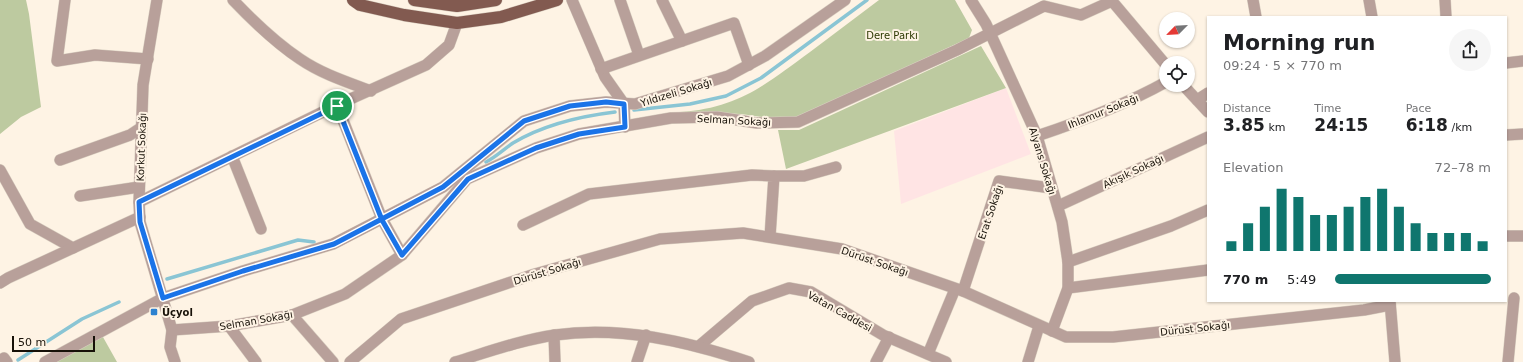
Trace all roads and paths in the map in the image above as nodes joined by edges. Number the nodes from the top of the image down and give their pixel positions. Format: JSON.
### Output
{"nodes":[{"id":1,"x":65,"y":0,"type":"edge"},
{"id":2,"x":156,"y":0,"type":"edge"},
{"id":3,"x":233,"y":0,"type":"edge"},
{"id":4,"x":353,"y":0,"type":"edge"},
{"id":5,"x":414,"y":0,"type":"edge"},
{"id":6,"x":496,"y":0,"type":"edge"},
{"id":7,"x":557,"y":0,"type":"edge"},
{"id":8,"x":572,"y":0,"type":"edge"},
{"id":9,"x":620,"y":0,"type":"edge"},
{"id":10,"x":662,"y":0,"type":"edge"},
{"id":11,"x":845,"y":0,"type":"edge"},
{"id":12,"x":971,"y":0,"type":"edge"},
{"id":13,"x":1252,"y":0,"type":"edge"},
{"id":14,"x":1369,"y":0,"type":"edge"},
{"id":15,"x":1445,"y":0,"type":"edge"},
{"id":16,"x":1112,"y":1,"type":"edge"},
{"id":17,"x":1256,"y":16,"type":"edge"},
{"id":18,"x":1372,"y":16,"type":"edge"},
{"id":19,"x":1446,"y":16,"type":"edge"},
{"id":20,"x":458,"y":23,"type":"junction"},
{"id":21,"x":990,"y":33,"type":"junction"},
{"id":22,"x":682,"y":41,"type":"junction"},
{"id":23,"x":639,"y":55,"type":"junction"},
{"id":24,"x":1159,"y":57,"type":"edge"},
{"id":25,"x":148,"y":59,"type":"junction"},
{"id":26,"x":1523,"y":61,"type":"edge"},
{"id":27,"x":1507,"y":63,"type":"edge"},
{"id":28,"x":749,"y":65,"type":"junction"},
{"id":29,"x":602,"y":68,"type":"junction"},
{"id":30,"x":1159,"y":86,"type":"edge"},
{"id":31,"x":371,"y":91,"type":"junction"},
{"id":32,"x":1190,"y":92,"type":"edge"},
{"id":33,"x":1207,"y":94,"type":"edge"},
{"id":34,"x":1197,"y":100,"type":"junction"},
{"id":35,"x":624,"y":104,"type":"junction"},
{"id":36,"x":337,"y":106,"type":"junction"},
{"id":37,"x":1207,"y":111,"type":"edge"},
{"id":38,"x":142,"y":127,"type":"junction"},
{"id":39,"x":625,"y":127,"type":"junction"},
{"id":40,"x":1523,"y":134,"type":"edge"},
{"id":41,"x":1507,"y":135,"type":"edge"},
{"id":42,"x":1037,"y":136,"type":"junction"},
{"id":43,"x":1207,"y":136,"type":"edge"},
{"id":44,"x":232,"y":156,"type":"junction"},
{"id":45,"x":60,"y":160,"type":"dead end"},
{"id":46,"x":836,"y":166,"type":"dead end"},
{"id":47,"x":0,"y":170,"type":"edge"},
{"id":48,"x":774,"y":176,"type":"junction"},
{"id":49,"x":139,"y":188,"type":"junction"},
{"id":50,"x":1051,"y":188,"type":"junction"},
{"id":51,"x":80,"y":196,"type":"dead end"},
{"id":52,"x":139,"y":202,"type":"junction"},
{"id":53,"x":1058,"y":206,"type":"junction"},
{"id":54,"x":1207,"y":210,"type":"edge"},
{"id":55,"x":140,"y":217,"type":"junction"},
{"id":56,"x":382,"y":220,"type":"junction"},
{"id":57,"x":523,"y":225,"type":"dead end"},
{"id":58,"x":261,"y":229,"type":"dead end"},
{"id":59,"x":1507,"y":236,"type":"edge"},
{"id":60,"x":1523,"y":236,"type":"edge"},
{"id":61,"x":770,"y":237,"type":"junction"},
{"id":62,"x":73,"y":248,"type":"junction"},
{"id":63,"x":402,"y":255,"type":"junction"},
{"id":64,"x":1068,"y":262,"type":"junction"},
{"id":65,"x":1207,"y":270,"type":"edge"},
{"id":66,"x":0,"y":283,"type":"edge"},
{"id":67,"x":1068,"y":288,"type":"junction"},
{"id":68,"x":959,"y":290,"type":"junction"},
{"id":69,"x":163,"y":298,"type":"junction"},
{"id":70,"x":1514,"y":298,"type":"edge"},
{"id":71,"x":1390,"y":303,"type":"edge"},
{"id":72,"x":292,"y":315,"type":"junction"},
{"id":73,"x":229,"y":326,"type":"junction"},
{"id":74,"x":1039,"y":326,"type":"junction"},
{"id":75,"x":172,"y":330,"type":"junction"},
{"id":76,"x":1052,"y":332,"type":"junction"},
{"id":77,"x":554,"y":335,"type":"junction"},
{"id":78,"x":646,"y":336,"type":"junction"},
{"id":79,"x":888,"y":337,"type":"junction"},
{"id":80,"x":699,"y":346,"type":"junction"},
{"id":81,"x":928,"y":354,"type":"junction"},
{"id":82,"x":45,"y":362,"type":"edge"},
{"id":83,"x":175,"y":362,"type":"edge"},
{"id":84,"x":256,"y":362,"type":"edge"},
{"id":85,"x":334,"y":362,"type":"edge"},
{"id":86,"x":350,"y":362,"type":"edge"},
{"id":87,"x":455,"y":362,"type":"edge"},
{"id":88,"x":555,"y":362,"type":"edge"},
{"id":89,"x":637,"y":362,"type":"edge"},
{"id":90,"x":749,"y":362,"type":"edge"},
{"id":91,"x":876,"y":362,"type":"edge"},
{"id":92,"x":946,"y":362,"type":"edge"},
{"id":93,"x":1028,"y":362,"type":"edge"},
{"id":94,"x":1395,"y":362,"type":"edge"},
{"id":95,"x":1508,"y":362,"type":"edge"}],
"edges":[{"from":1,"to":25,"type":"street"},
{"from":2,"to":25,"type":"street","name":"Korkut Sokağı"},
{"from":3,"to":31,"type":"street"},
{"from":4,"to":20,"type":"main road"},
{"from":5,"to":6,"type":"main road"},
{"from":7,"to":20,"type":"main road"},
{"from":8,"to":29,"type":"street"},
{"from":9,"to":23,"type":"street"},
{"from":10,"to":22,"type":"street"},
{"from":11,"to":28,"type":"street","name":"Yıldızeli Sokağı"},
{"from":12,"to":21,"type":"street","name":"Alyans Sokağı"},
{"from":13,"to":17,"type":"street"},
{"from":14,"to":18,"type":"street"},
{"from":15,"to":19,"type":"street"},
{"from":16,"to":21,"type":"street","name":"Selman Sokağı"},
{"from":16,"to":24,"type":"street"},
{"from":20,"to":31,"type":"street"},
{"from":21,"to":39,"type":"street","name":"Selman Sokağı"},
{"from":21,"to":42,"type":"street","name":"Alyans Sokağı"},
{"from":22,"to":23,"type":"street"},
{"from":22,"to":28,"type":"street"},
{"from":23,"to":29,"type":"street"},
{"from":25,"to":38,"type":"street","name":"Korkut Sokağı"},
{"from":26,"to":27,"type":"street"},
{"from":28,"to":35,"type":"street","name":"Yıldızeli Sokağı"},
{"from":29,"to":35,"type":"street"},
{"from":30,"to":42,"type":"street","name":"Ihlamur Sokağı"},
{"from":31,"to":36,"type":"street"},
{"from":32,"to":34,"type":"street"},
{"from":33,"to":34,"type":"street"},
{"from":34,"to":37,"type":"street"},
{"from":35,"to":39,"type":"street"},
{"from":35,"to":56,"type":"street","name":"Yıldızeli Sokağı"},
{"from":36,"to":44,"type":"street"},
{"from":36,"to":56,"type":"street"},
{"from":38,"to":45,"type":"street"},
{"from":38,"to":49,"type":"street","name":"Korkut Sokağı"},
{"from":39,"to":63,"type":"street","name":"Selman Sokağı"},
{"from":40,"to":41,"type":"street"},
{"from":42,"to":50,"type":"street","name":"Alyans Sokağı"},
{"from":43,"to":53,"type":"street","name":"Akışık Sokağı"},
{"from":44,"to":52,"type":"street"},
{"from":44,"to":58,"type":"street"},
{"from":46,"to":48,"type":"street"},
{"from":47,"to":62,"type":"street"},
{"from":48,"to":57,"type":"street"},
{"from":48,"to":61,"type":"street"},
{"from":49,"to":51,"type":"street"},
{"from":49,"to":52,"type":"street","name":"Korkut Sokağı"},
{"from":50,"to":53,"type":"street","name":"Alyans Sokağı"},
{"from":50,"to":68,"type":"street","name":"Erat Sokağı"},
{"from":52,"to":55,"type":"street","name":"Korkut Sokağı"},
{"from":53,"to":64,"type":"street","name":"Alyans Sokağı"},
{"from":54,"to":64,"type":"street"},
{"from":55,"to":62,"type":"street"},
{"from":55,"to":69,"type":"street","name":"Korkut Sokağı"},
{"from":56,"to":63,"type":"street"},
{"from":56,"to":69,"type":"street","name":"Yıldızeli Sokağı"},
{"from":59,"to":60,"type":"street"},
{"from":61,"to":68,"type":"street","name":"Dürüst Sokağı"},
{"from":61,"to":86,"type":"street","name":"Dürüst Sokağı"},
{"from":62,"to":66,"type":"street"},
{"from":63,"to":72,"type":"street","name":"Selman Sokağı"},
{"from":64,"to":67,"type":"street","name":"Alyans Sokağı"},
{"from":65,"to":67,"type":"street"},
{"from":67,"to":76,"type":"street","name":"Alyans Sokağı"},
{"from":68,"to":74,"type":"street","name":"Dürüst Sokağı"},
{"from":68,"to":81,"type":"street","name":"Erat Sokağı"},
{"from":69,"to":75,"type":"street","name":"Korkut Sokağı"},
{"from":69,"to":82,"type":"street","name":"Yıldızeli Sokağı"},
{"from":70,"to":95,"type":"street"},
{"from":71,"to":76,"type":"street","name":"Dürüst Sokağı"},
{"from":71,"to":94,"type":"street"},
{"from":72,"to":73,"type":"street","name":"Selman Sokağı"},
{"from":72,"to":85,"type":"street"},
{"from":73,"to":75,"type":"street","name":"Selman Sokağı"},
{"from":73,"to":84,"type":"street"},
{"from":74,"to":76,"type":"street","name":"Dürüst Sokağı"},
{"from":74,"to":93,"type":"street"},
{"from":75,"to":83,"type":"street","name":"Korkut Sokağı"},
{"from":77,"to":78,"type":"street"},
{"from":77,"to":87,"type":"street"},
{"from":77,"to":88,"type":"street"},
{"from":78,"to":80,"type":"street"},
{"from":78,"to":89,"type":"street"},
{"from":79,"to":80,"type":"street","name":"Vatan Caddesi"},
{"from":79,"to":81,"type":"street","name":"Vatan Caddesi"},
{"from":79,"to":91,"type":"street"},
{"from":80,"to":90,"type":"street"},
{"from":81,"to":92,"type":"street","name":"Vatan Caddesi"}]}
